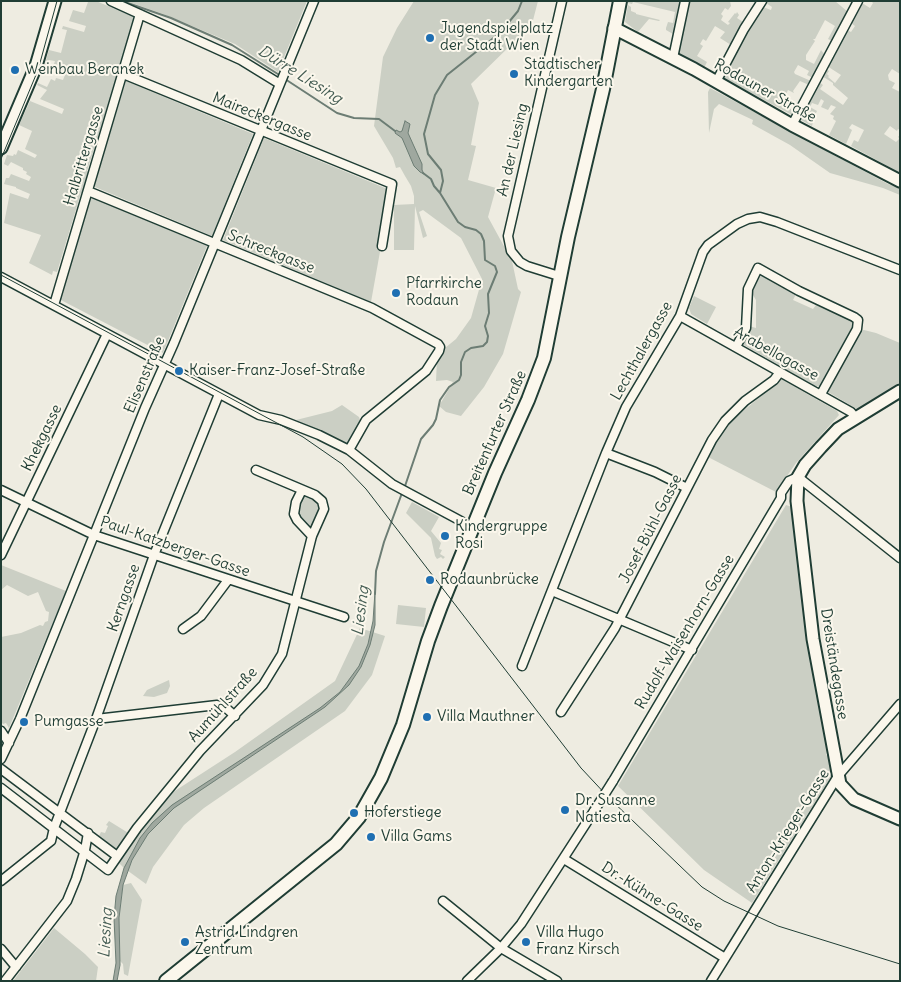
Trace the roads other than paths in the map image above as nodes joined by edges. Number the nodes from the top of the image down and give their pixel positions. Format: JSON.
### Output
{"nodes":[{"id":1,"x":55,"y":1,"type":"edge"},
{"id":2,"x":112,"y":1,"type":"edge"},
{"id":3,"x":314,"y":1,"type":"edge"},
{"id":4,"x":562,"y":1,"type":"edge"},
{"id":5,"x":620,"y":1,"type":"edge"},
{"id":6,"x":685,"y":1,"type":"edge"},
{"id":7,"x":762,"y":1,"type":"edge"},
{"id":8,"x":858,"y":1,"type":"edge"},
{"id":9,"x":140,"y":14,"type":"junction"},
{"id":10,"x":614,"y":28,"type":"junction"},
{"id":11,"x":673,"y":58,"type":"junction"},
{"id":12,"x":123,"y":74,"type":"junction"},
{"id":13,"x":282,"y":80,"type":"junction"},
{"id":14,"x":716,"y":82,"type":"junction"},
{"id":15,"x":792,"y":124,"type":"junction"},
{"id":16,"x":261,"y":132,"type":"junction"},
{"id":17,"x":1,"y":148,"type":"edge"},
{"id":18,"x":900,"y":181,"type":"edge"},
{"id":19,"x":88,"y":191,"type":"junction"},
{"id":20,"x":215,"y":244,"type":"junction"},
{"id":21,"x":382,"y":246,"type":"dead end"},
{"id":22,"x":900,"y":270,"type":"edge"},
{"id":23,"x":559,"y":276,"type":"junction"},
{"id":24,"x":1,"y":277,"type":"edge"},
{"id":25,"x":54,"y":305,"type":"junction"},
{"id":26,"x":680,"y":316,"type":"junction"},
{"id":27,"x":107,"y":334,"type":"junction"},
{"id":28,"x":736,"y":348,"type":"junction"},
{"id":29,"x":164,"y":365,"type":"junction"},
{"id":30,"x":780,"y":372,"type":"junction"},
{"id":31,"x":900,"y":390,"type":"edge"},
{"id":32,"x":219,"y":394,"type":"junction"},
{"id":33,"x":820,"y":394,"type":"junction"},
{"id":34,"x":856,"y":418,"type":"junction"},
{"id":35,"x":349,"y":450,"type":"junction"},
{"id":36,"x":606,"y":453,"type":"junction"},
{"id":37,"x":256,"y":470,"type":"dead end"},
{"id":38,"x":798,"y":477,"type":"junction"},
{"id":39,"x":687,"y":488,"type":"junction"},
{"id":40,"x":1,"y":490,"type":"edge"},
{"id":41,"x":302,"y":490,"type":"junction"},
{"id":42,"x":781,"y":498,"type":"junction"},
{"id":43,"x":797,"y":501,"type":"junction"},
{"id":44,"x":26,"y":503,"type":"junction"},
{"id":45,"x":472,"y":527,"type":"junction"},
{"id":46,"x":94,"y":535,"type":"junction"},
{"id":47,"x":312,"y":536,"type":"junction"},
{"id":48,"x":1,"y":555,"type":"edge"},
{"id":49,"x":154,"y":555,"type":"junction"},
{"id":50,"x":900,"y":558,"type":"edge"},
{"id":51,"x":228,"y":580,"type":"junction"},
{"id":52,"x":552,"y":590,"type":"junction"},
{"id":53,"x":296,"y":602,"type":"junction"},
{"id":54,"x":344,"y":617,"type":"dead end"},
{"id":55,"x":620,"y":619,"type":"junction"},
{"id":56,"x":183,"y":629,"type":"dead end"},
{"id":57,"x":692,"y":650,"type":"junction"},
{"id":58,"x":522,"y":666,"type":"dead end"},
{"id":59,"x":900,"y":704,"type":"edge"},
{"id":60,"x":561,"y":712,"type":"dead end"},
{"id":61,"x":234,"y":716,"type":"junction"},
{"id":62,"x":96,"y":719,"type":"junction"},
{"id":63,"x":1,"y":731,"type":"edge"},
{"id":64,"x":10,"y":743,"type":"junction"},
{"id":65,"x":1,"y":759,"type":"edge"},
{"id":66,"x":1,"y":769,"type":"edge"},
{"id":67,"x":838,"y":776,"type":"junction"},
{"id":68,"x":1,"y":788,"type":"edge"},
{"id":69,"x":60,"y":813,"type":"junction"},
{"id":70,"x":900,"y":819,"type":"edge"},
{"id":71,"x":54,"y":828,"type":"junction"},
{"id":72,"x":88,"y":833,"type":"junction"},
{"id":73,"x":85,"y":850,"type":"junction"},
{"id":74,"x":117,"y":856,"type":"junction"},
{"id":75,"x":564,"y":859,"type":"junction"},
{"id":76,"x":1,"y":881,"type":"edge"},
{"id":77,"x":443,"y":900,"type":"dead end"},
{"id":78,"x":502,"y":948,"type":"junction"},
{"id":79,"x":1,"y":950,"type":"edge"},
{"id":80,"x":725,"y":958,"type":"junction"},
{"id":81,"x":188,"y":964,"type":"junction"},
{"id":82,"x":16,"y":967,"type":"junction"},
{"id":83,"x":5,"y":981,"type":"edge"},
{"id":84,"x":166,"y":981,"type":"edge"},
{"id":85,"x":173,"y":981,"type":"edge"},
{"id":86,"x":467,"y":981,"type":"edge"},
{"id":87,"x":557,"y":981,"type":"edge"},
{"id":88,"x":711,"y":981,"type":"edge"}],
"edges":[{"from":1,"to":17,"type":"street"},
{"from":2,"to":9,"type":"street"},
{"from":3,"to":13,"type":"street","name":"Elisenstraße"},
{"from":4,"to":23,"type":"street","name":"An der Liesing"},
{"from":5,"to":10,"type":"main road","name":"Breitenfurter Straße"},
{"from":6,"to":11,"type":"street"},
{"from":7,"to":14,"type":"street"},
{"from":8,"to":15,"type":"street"},
{"from":9,"to":12,"type":"street","name":"Halbrittergasse"},
{"from":9,"to":13,"type":"street"},
{"from":10,"to":11,"type":"street","name":"Rodauner Straße"},
{"from":10,"to":23,"type":"main road","name":"Breitenfurter Straße"},
{"from":11,"to":14,"type":"street","name":"Rodauner Straße"},
{"from":12,"to":16,"type":"street","name":"Maireckergasse"},
{"from":12,"to":19,"type":"street","name":"Halbrittergasse"},
{"from":13,"to":16,"type":"street","name":"Elisenstraße"},
{"from":14,"to":15,"type":"street","name":"Rodauner Straße"},
{"from":15,"to":18,"type":"street","name":"Rodauner Straße"},
{"from":16,"to":20,"type":"street","name":"Elisenstraße"},
{"from":16,"to":21,"type":"street","name":"Maireckergasse"},
{"from":19,"to":20,"type":"street","name":"Schreckgasse"},
{"from":19,"to":25,"type":"street","name":"Halbrittergasse"},
{"from":20,"to":29,"type":"street","name":"Elisenstraße"},
{"from":20,"to":35,"type":"street","name":"Schreckgasse"},
{"from":22,"to":26,"type":"street","name":"Lechthalergasse"},
{"from":23,"to":45,"type":"main road","name":"Breitenfurter Straße"},
{"from":24,"to":25,"type":"street"},
{"from":25,"to":27,"type":"street"},
{"from":26,"to":28,"type":"street","name":"Arabellagasse"},
{"from":26,"to":36,"type":"street","name":"Lechthalergasse"},
{"from":27,"to":29,"type":"street"},
{"from":27,"to":44,"type":"street","name":"Khekgasse"},
{"from":28,"to":30,"type":"street","name":"Arabellagasse"},
{"from":28,"to":33,"type":"street"},
{"from":29,"to":32,"type":"street"},
{"from":29,"to":46,"type":"street","name":"Elisenstraße"},
{"from":30,"to":33,"type":"street","name":"Arabellagasse"},
{"from":30,"to":39,"type":"street","name":"Josef-Bühl-Gasse"},
{"from":31,"to":34,"type":"street","name":"Rudolf-Waisenhorn-Gasse"},
{"from":32,"to":35,"type":"street"},
{"from":32,"to":49,"type":"street","name":"Kerngasse"},
{"from":33,"to":34,"type":"street","name":"Arabellagasse"},
{"from":34,"to":38,"type":"street","name":"Rudolf-Waisenhorn-Gasse"},
{"from":35,"to":45,"type":"street"},
{"from":36,"to":39,"type":"street"},
{"from":36,"to":52,"type":"street","name":"Lechthalergasse"},
{"from":37,"to":41,"type":"street","name":"Aumühlstraße"},
{"from":38,"to":42,"type":"street","name":"Rudolf-Waisenhorn-Gasse"},
{"from":38,"to":43,"type":"street","name":"Dreiständegasse"},
{"from":38,"to":50,"type":"street"},
{"from":39,"to":55,"type":"street","name":"Josef-Bühl-Gasse"},
{"from":40,"to":44,"type":"street","name":"Paul-Katzberger-Gasse"},
{"from":41,"to":47,"type":"street"},
{"from":41,"to":47,"type":"street","name":"Aumühlstraße"},
{"from":42,"to":43,"type":"street"},
{"from":42,"to":57,"type":"street","name":"Rudolf-Waisenhorn-Gasse"},
{"from":43,"to":67,"type":"street","name":"Dreiständegasse"},
{"from":44,"to":46,"type":"street","name":"Paul-Katzberger-Gasse"},
{"from":44,"to":48,"type":"street","name":"Khekgasse"},
{"from":45,"to":81,"type":"main road","name":"Breitenfurter Straße"},
{"from":46,"to":49,"type":"street","name":"Paul-Katzberger-Gasse"},
{"from":46,"to":64,"type":"street","name":"Elisenstraße"},
{"from":47,"to":53,"type":"street","name":"Aumühlstraße"},
{"from":49,"to":51,"type":"street","name":"Paul-Katzberger-Gasse"},
{"from":49,"to":62,"type":"street","name":"Kerngasse"},
{"from":51,"to":53,"type":"street","name":"Paul-Katzberger-Gasse"},
{"from":51,"to":56,"type":"street"},
{"from":52,"to":55,"type":"street"},
{"from":52,"to":58,"type":"street","name":"Lechthalergasse"},
{"from":53,"to":54,"type":"street","name":"Paul-Katzberger-Gasse"},
{"from":53,"to":61,"type":"street","name":"Aumühlstraße"},
{"from":55,"to":57,"type":"street"},
{"from":55,"to":60,"type":"street","name":"Josef-Bühl-Gasse"},
{"from":57,"to":75,"type":"street","name":"Rudolf-Waisenhorn-Gasse","bridge":true},
{"from":59,"to":67,"type":"street","name":"Anton-Krieger-Gasse"},
{"from":61,"to":62,"type":"street"},
{"from":61,"to":74,"type":"street","name":"Aumühlstraße"},
{"from":62,"to":69,"type":"street","name":"Kerngasse"},
{"from":63,"to":64,"type":"street"},
{"from":64,"to":65,"type":"street","name":"Elisenstraße"},
{"from":66,"to":69,"type":"street"},
{"from":67,"to":70,"type":"street","name":"Dreiständegasse"},
{"from":67,"to":80,"type":"street","name":"Anton-Krieger-Gasse"},
{"from":68,"to":71,"type":"street"},
{"from":69,"to":71,"type":"street","name":"Kerngasse"},
{"from":69,"to":72,"type":"street"},
{"from":71,"to":73,"type":"street"},
{"from":71,"to":76,"type":"street","name":"Kerngasse"},
{"from":72,"to":73,"type":"street"},
{"from":72,"to":74,"type":"street"},
{"from":73,"to":74,"type":"street","name":"Aumühlstraße"},
{"from":73,"to":82,"type":"street"},
{"from":75,"to":78,"type":"street"},
{"from":75,"to":80,"type":"street","name":"Dr.-Kühne-Gasse"},
{"from":77,"to":78,"type":"street"},
{"from":78,"to":86,"type":"street"},
{"from":78,"to":87,"type":"street"},
{"from":79,"to":82,"type":"street"},
{"from":80,"to":88,"type":"street","name":"Anton-Krieger-Gasse"},
{"from":81,"to":84,"type":"main road","name":"Breitenfurter Straße"},
{"from":81,"to":85,"type":"main road","name":"Breitenfurter Straße"},
{"from":82,"to":83,"type":"street"}]}
